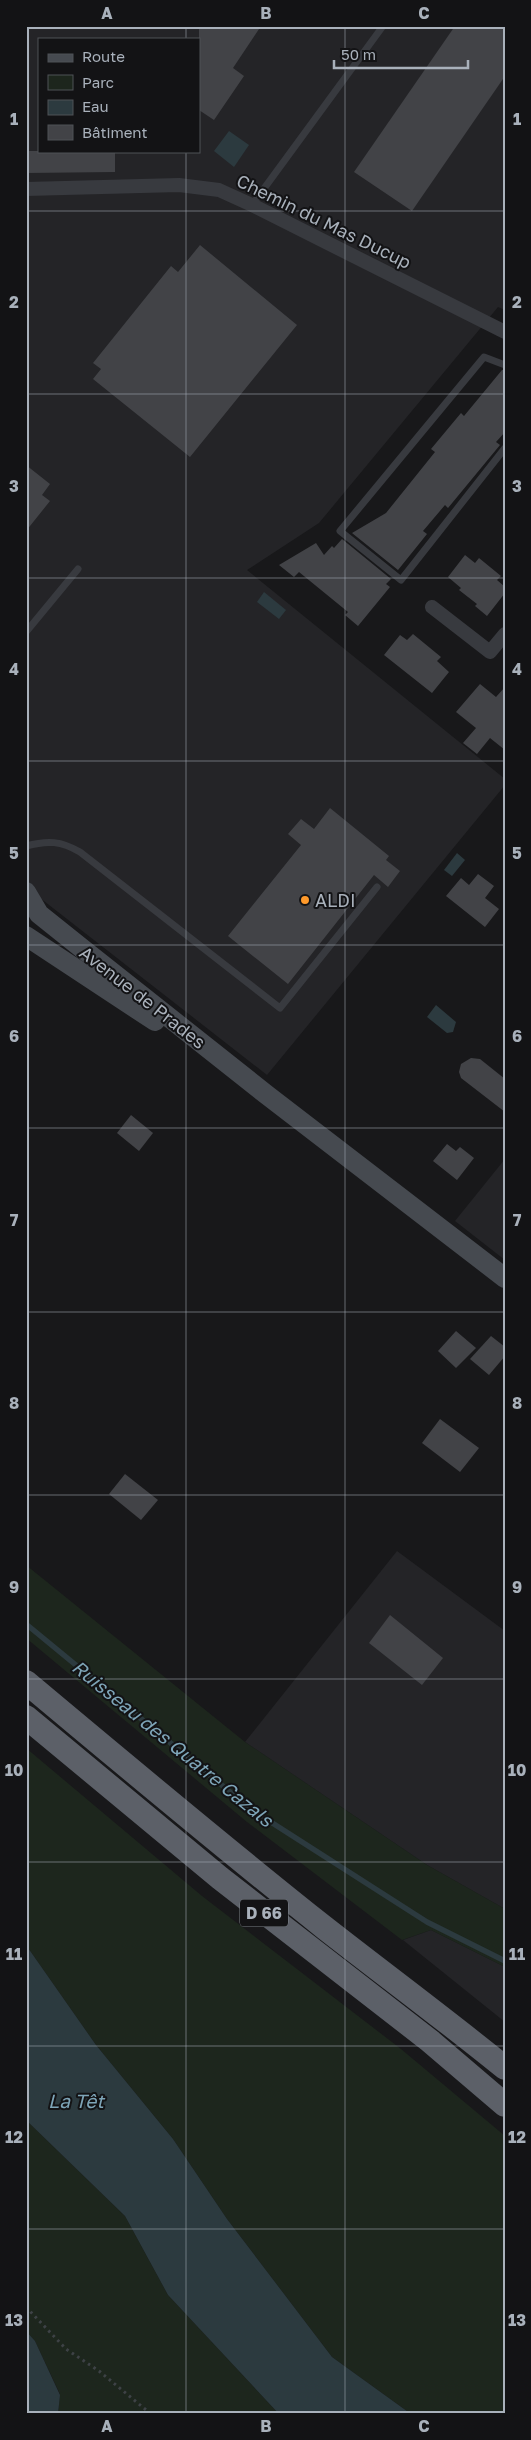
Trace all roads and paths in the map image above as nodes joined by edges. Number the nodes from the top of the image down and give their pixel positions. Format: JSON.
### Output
{"nodes":[{"id":1,"x":383,"y":26,"type":"edge"},
{"id":2,"x":26,"y":189,"type":"edge"},
{"id":3,"x":252,"y":205,"type":"junction"},
{"id":4,"x":505,"y":332,"type":"edge"},
{"id":5,"x":505,"y":365,"type":"edge"},
{"id":6,"x":505,"y":448,"type":"edge"},
{"id":7,"x":78,"y":569,"type":"dead end"},
{"id":8,"x":432,"y":607,"type":"dead end"},
{"id":9,"x":26,"y":632,"type":"edge"},
{"id":10,"x":505,"y":634,"type":"edge"},
{"id":11,"x":26,"y":846,"type":"edge"},
{"id":12,"x":377,"y":887,"type":"dead end"},
{"id":13,"x":26,"y":892,"type":"edge"},
{"id":14,"x":26,"y":936,"type":"edge"},
{"id":15,"x":267,"y":1095,"type":"junction"},
{"id":16,"x":505,"y":1278,"type":"edge"},
{"id":17,"x":26,"y":1682,"type":"edge"},
{"id":18,"x":26,"y":1717,"type":"edge"},
{"id":19,"x":505,"y":2068,"type":"edge"},
{"id":20,"x":505,"y":2105,"type":"edge"},
{"id":21,"x":26,"y":2307,"type":"edge"},
{"id":22,"x":151,"y":2414,"type":"edge"}],
"edges":[{"from":1,"to":3,"type":"lane"},
{"from":2,"to":3,"type":"street","name":"Chemin du Mas Ducup"},
{"from":3,"to":4,"type":"street","name":"Chemin du Mas Ducup"},
{"from":5,"to":6,"type":"lane"},
{"from":7,"to":9,"type":"lane"},
{"from":8,"to":10,"type":"street"},
{"from":11,"to":12,"type":"lane"},
{"from":13,"to":15,"type":"main road","name":"Avenue de Prades"},
{"from":14,"to":15,"type":"main road","name":"Avenue de Prades"},
{"from":15,"to":16,"type":"main road","name":"Avenue de Prades"},
{"from":17,"to":19,"type":"highway","number":"D 66"},
{"from":18,"to":20,"type":"highway","number":"D 66"},
{"from":21,"to":22,"type":"path"}]}
